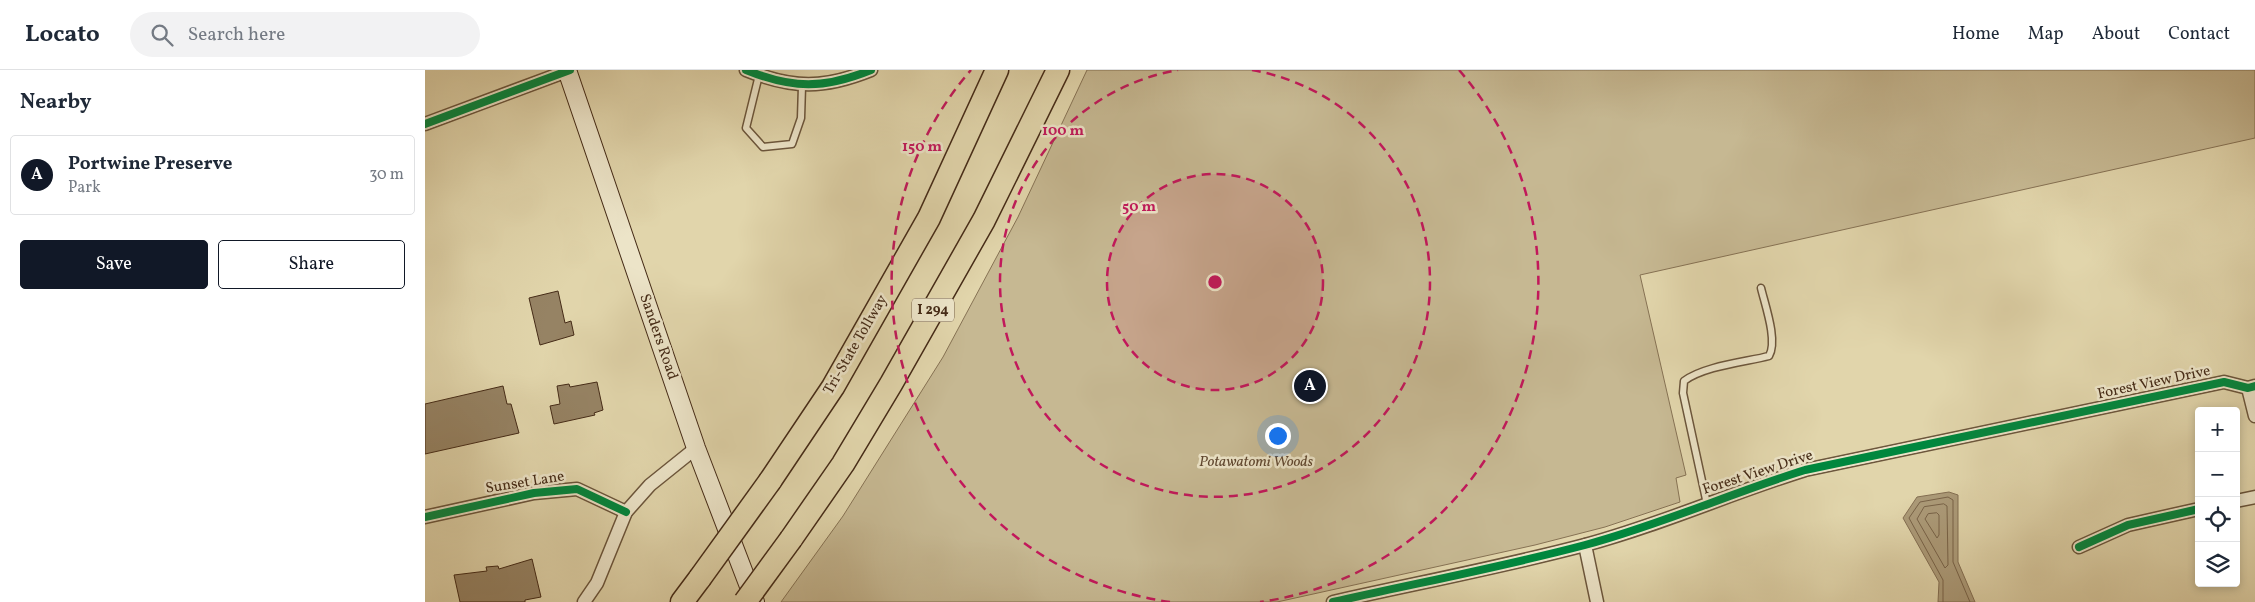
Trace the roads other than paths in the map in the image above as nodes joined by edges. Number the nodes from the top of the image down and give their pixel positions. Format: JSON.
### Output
{"nodes":[{"id":1,"x":568,"y":70,"type":"edge"},
{"id":2,"x":746,"y":70,"type":"edge"},
{"id":3,"x":871,"y":70,"type":"edge"},
{"id":4,"x":997,"y":70,"type":"edge"},
{"id":5,"x":1057,"y":70,"type":"edge"},
{"id":6,"x":759,"y":75,"type":"junction"},
{"id":7,"x":802,"y":86,"type":"junction"},
{"id":8,"x":425,"y":124,"type":"edge"},
{"id":9,"x":1761,"y":288,"type":"dead end"},
{"id":10,"x":2251,"y":387,"type":"edge"},
{"id":11,"x":2255,"y":416,"type":"edge"},
{"id":12,"x":696,"y":448,"type":"junction"},
{"id":13,"x":2255,"y":497,"type":"edge"},
{"id":14,"x":2240,"y":500,"type":"edge"},
{"id":15,"x":1707,"y":504,"type":"junction"},
{"id":16,"x":2195,"y":510,"type":"edge"},
{"id":17,"x":626,"y":512,"type":"junction"},
{"id":18,"x":425,"y":517,"type":"edge"},
{"id":19,"x":1585,"y":545,"type":"junction"},
{"id":20,"x":2079,"y":547,"type":"dead end"},
{"id":21,"x":584,"y":602,"type":"edge"},
{"id":22,"x":683,"y":602,"type":"edge"},
{"id":23,"x":745,"y":602,"type":"edge"},
{"id":24,"x":755,"y":602,"type":"edge"},
{"id":25,"x":1333,"y":602,"type":"edge"},
{"id":26,"x":1597,"y":602,"type":"edge"}],
"edges":[{"from":1,"to":8,"type":"street"},
{"from":1,"to":12,"type":"main road","name":"Sanders Road"},
{"from":2,"to":6,"type":"street"},
{"from":3,"to":7,"type":"street"},
{"from":4,"to":22,"type":"highway","name":"Tri-State Tollway","bridge":true},
{"from":5,"to":23,"type":"highway","number":"I 294","bridge":true},
{"from":6,"to":7,"type":"street"},
{"from":6,"to":7,"type":"lane"},
{"from":9,"to":15,"type":"lane"},
{"from":10,"to":11,"type":"street"},
{"from":10,"to":15,"type":"street","name":"Forest View Drive"},
{"from":12,"to":17,"type":"street"},
{"from":12,"to":24,"type":"main road","name":"Sanders Road"},
{"from":13,"to":14,"type":"street"},
{"from":15,"to":19,"type":"street","name":"Forest View Drive"},
{"from":16,"to":20,"type":"street"},
{"from":17,"to":18,"type":"street","name":"Sunset Lane"},
{"from":17,"to":21,"type":"street"},
{"from":19,"to":25,"type":"street","name":"Forest View Drive"},
{"from":19,"to":26,"type":"street"}]}
